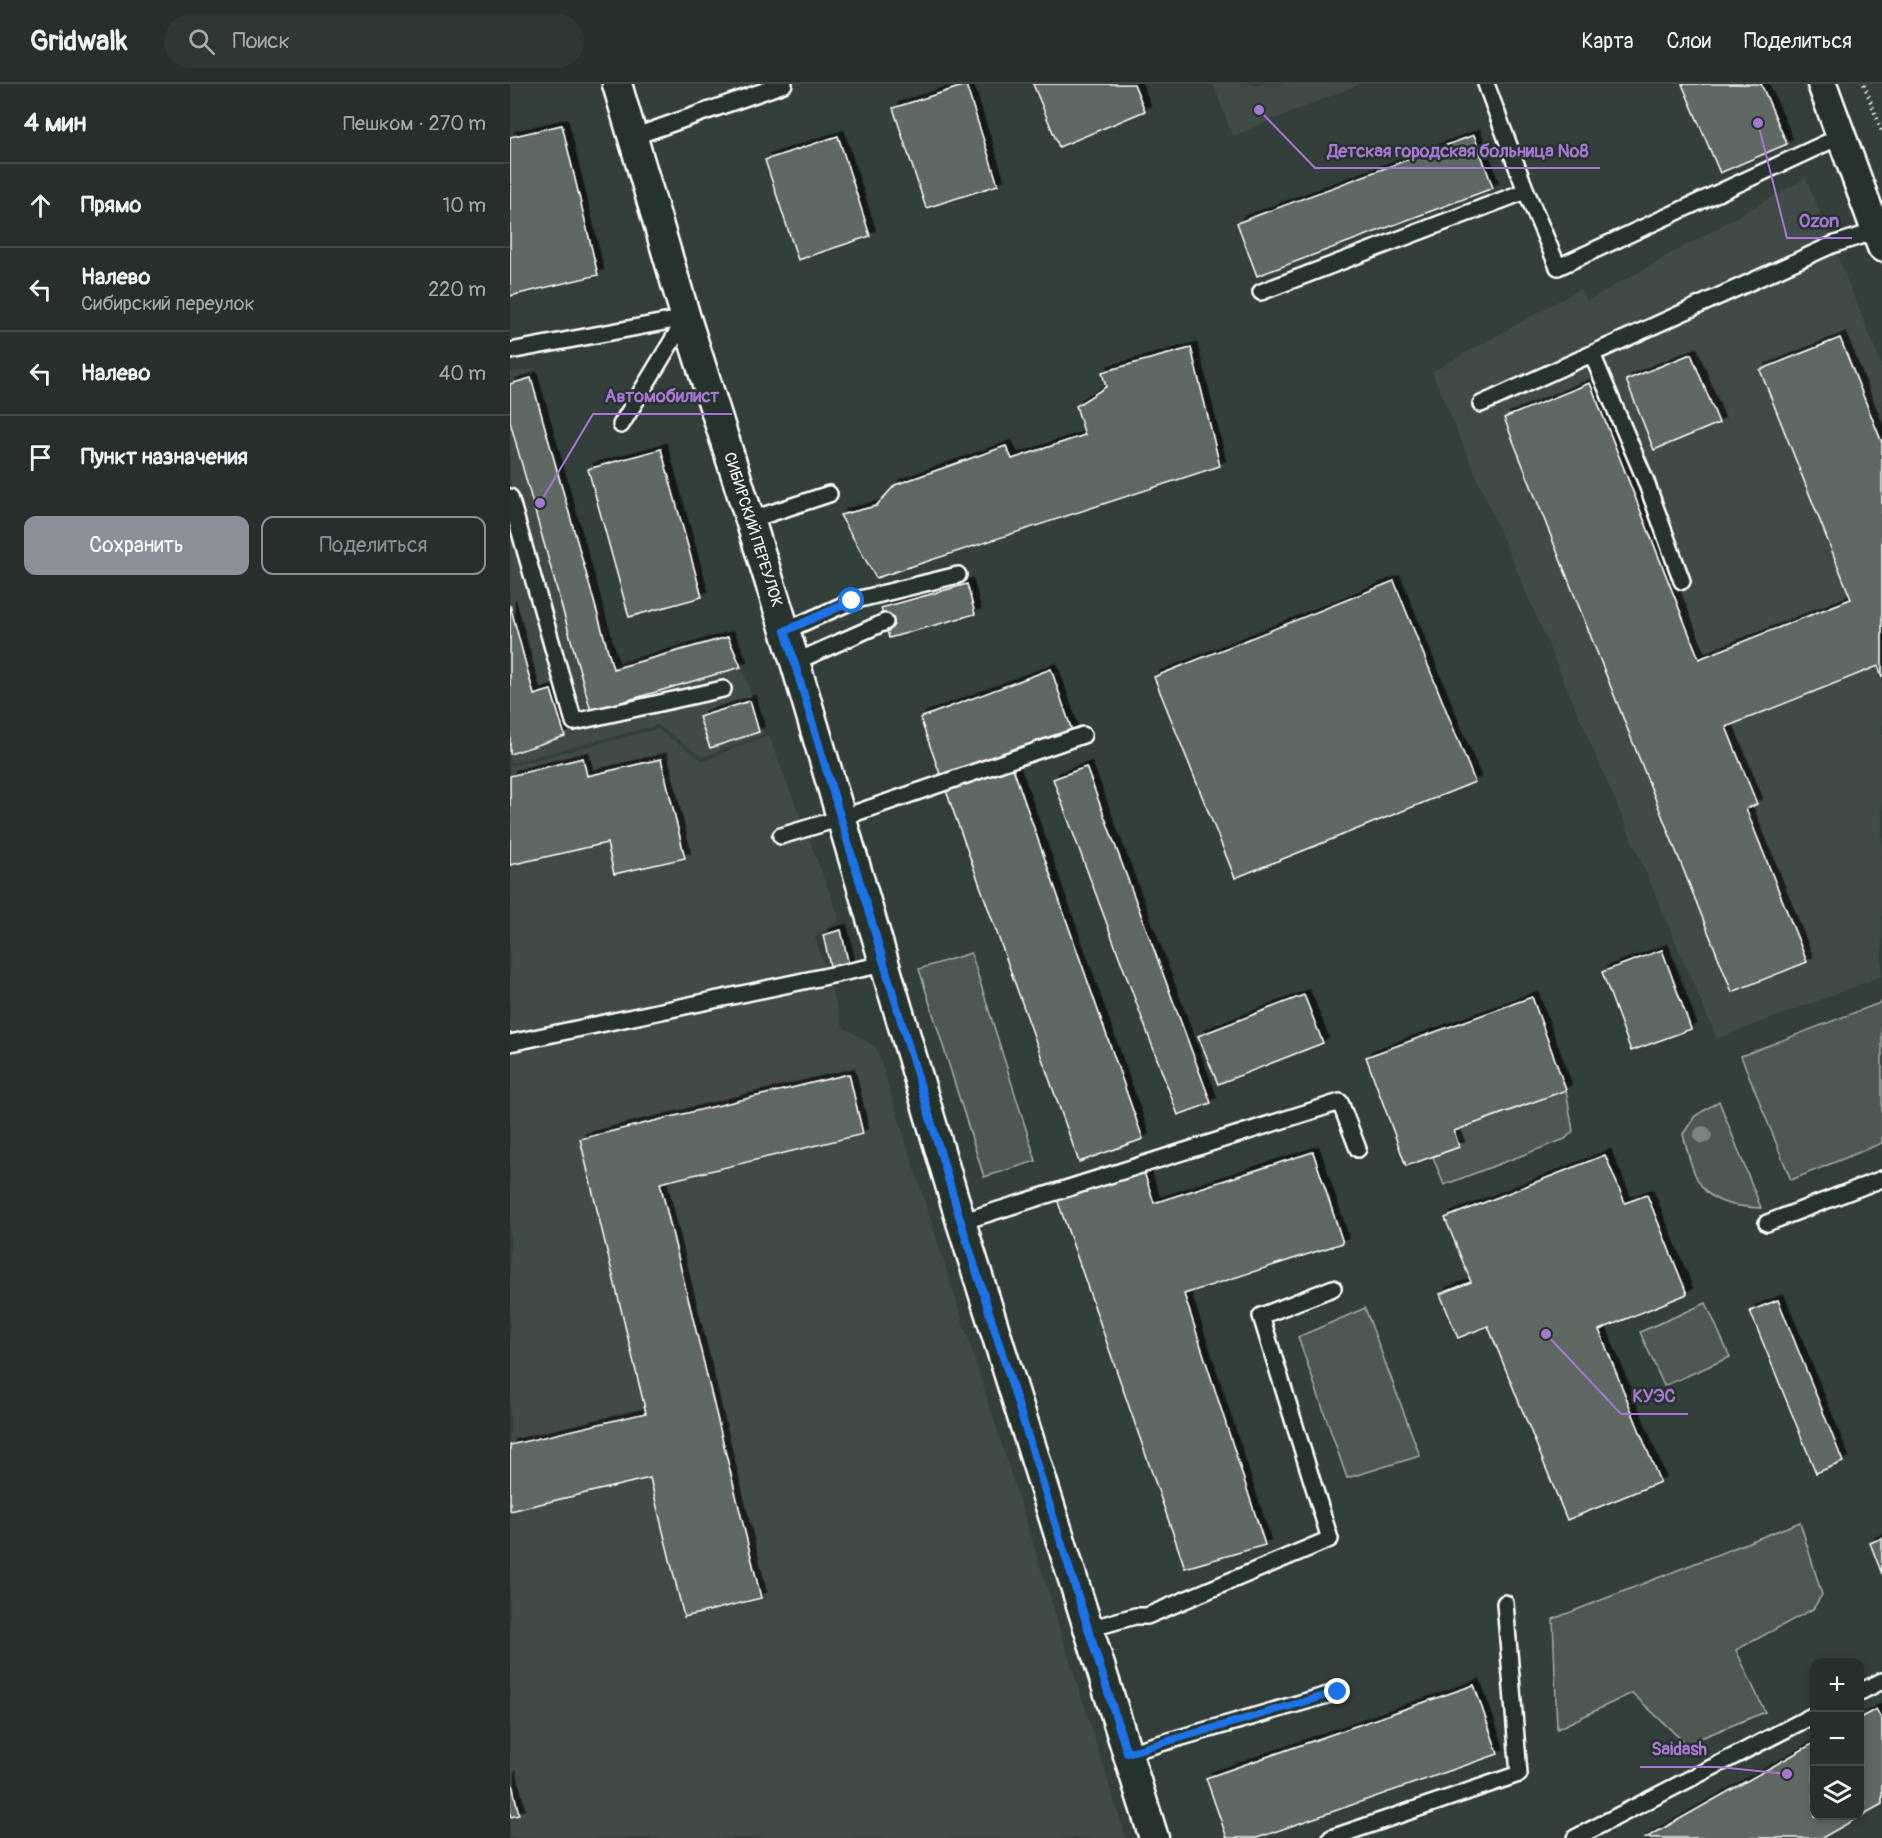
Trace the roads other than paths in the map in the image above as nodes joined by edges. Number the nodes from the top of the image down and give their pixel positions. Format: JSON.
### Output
{"nodes":[{"id":1,"x":617,"y":84,"type":"edge"},
{"id":2,"x":784,"y":84,"type":"edge"},
{"id":3,"x":1486,"y":84,"type":"edge"},
{"id":4,"x":1822,"y":84,"type":"edge"},
{"id":5,"x":1841,"y":136,"type":"junction"},
{"id":6,"x":633,"y":137,"type":"junction"},
{"id":7,"x":1526,"y":191,"type":"junction"},
{"id":8,"x":1879,"y":239,"type":"edge"},
{"id":9,"x":1261,"y":292,"type":"dead end"},
{"id":10,"x":686,"y":318,"type":"junction"},
{"id":11,"x":510,"y":351,"type":"edge"},
{"id":12,"x":1592,"y":354,"type":"junction"},
{"id":13,"x":1481,"y":404,"type":"dead end"},
{"id":14,"x":621,"y":425,"type":"dead end"},
{"id":15,"x":829,"y":494,"type":"dead end"},
{"id":16,"x":510,"y":497,"type":"edge"},
{"id":17,"x":750,"y":520,"type":"junction"},
{"id":18,"x":958,"y":575,"type":"dead end"},
{"id":19,"x":1682,"y":581,"type":"dead end"},
{"id":20,"x":885,"y":622,"type":"dead end"},
{"id":21,"x":785,"y":631,"type":"junction"},
{"id":22,"x":795,"y":662,"type":"junction"},
{"id":23,"x":723,"y":689,"type":"dead end"},
{"id":24,"x":1083,"y":735,"type":"dead end"},
{"id":25,"x":841,"y":818,"type":"junction"},
{"id":26,"x":781,"y":836,"type":"dead end"},
{"id":27,"x":883,"y":962,"type":"junction"},
{"id":28,"x":510,"y":1043,"type":"edge"},
{"id":29,"x":1358,"y":1149,"type":"dead end"},
{"id":30,"x":1882,"y":1179,"type":"edge"},
{"id":31,"x":961,"y":1222,"type":"junction"},
{"id":32,"x":1767,"y":1223,"type":"dead end"},
{"id":33,"x":1333,"y":1288,"type":"dead end"},
{"id":34,"x":1505,"y":1602,"type":"dead end"},
{"id":35,"x":1089,"y":1629,"type":"junction"},
{"id":36,"x":1882,"y":1680,"type":"edge"},
{"id":37,"x":1864,"y":1690,"type":"edge"},
{"id":38,"x":1338,"y":1692,"type":"dead end"},
{"id":39,"x":1810,"y":1718,"type":"edge"},
{"id":40,"x":1127,"y":1753,"type":"junction"},
{"id":41,"x":1154,"y":1838,"type":"edge"},
{"id":42,"x":1331,"y":1838,"type":"edge"},
{"id":43,"x":1575,"y":1838,"type":"edge"}],
"edges":[{"from":1,"to":6,"type":"street","name":"СИБИРСКИЙ ПЕРЕУЛОК"},
{"from":2,"to":6,"type":"lane"},
{"from":3,"to":7,"type":"lane"},
{"from":4,"to":5,"type":"street"},
{"from":5,"to":7,"type":"lane"},
{"from":5,"to":8,"type":"street"},
{"from":6,"to":10,"type":"street","name":"СИБИРСКИЙ ПЕРЕУЛОК"},
{"from":7,"to":9,"type":"lane"},
{"from":8,"to":12,"type":"lane"},
{"from":10,"to":11,"type":"lane"},
{"from":10,"to":14,"type":"lane"},
{"from":10,"to":17,"type":"street","name":"СИБИРСКИЙ ПЕРЕУЛОК"},
{"from":12,"to":13,"type":"lane"},
{"from":12,"to":19,"type":"lane"},
{"from":15,"to":17,"type":"lane"},
{"from":16,"to":23,"type":"lane"},
{"from":17,"to":21,"type":"street","name":"СИБИРСКИЙ ПЕРЕУЛОК"},
{"from":18,"to":21,"type":"lane"},
{"from":20,"to":22,"type":"lane"},
{"from":21,"to":22,"type":"street","name":"СИБИРСКИЙ ПЕРЕУЛОК"},
{"from":22,"to":25,"type":"street","name":"СИБИРСКИЙ ПЕРЕУЛОК"},
{"from":24,"to":25,"type":"lane"},
{"from":25,"to":26,"type":"lane"},
{"from":25,"to":27,"type":"street","name":"СИБИРСКИЙ ПЕРЕУЛОК"},
{"from":27,"to":28,"type":"lane"},
{"from":27,"to":31,"type":"street","name":"СИБИРСКИЙ ПЕРЕУЛОК"},
{"from":29,"to":31,"type":"lane"},
{"from":30,"to":32,"type":"lane"},
{"from":31,"to":35,"type":"street","name":"СИБИРСКИЙ ПЕРЕУЛОК"},
{"from":33,"to":35,"type":"lane"},
{"from":34,"to":42,"type":"lane"},
{"from":35,"to":40,"type":"street","name":"СИБИРСКИЙ ПЕРЕУЛОК"},
{"from":36,"to":37,"type":"lane"},
{"from":38,"to":40,"type":"lane"},
{"from":39,"to":43,"type":"lane"},
{"from":40,"to":41,"type":"street","name":"СИБИРСКИЙ ПЕРЕУЛОК"}]}
